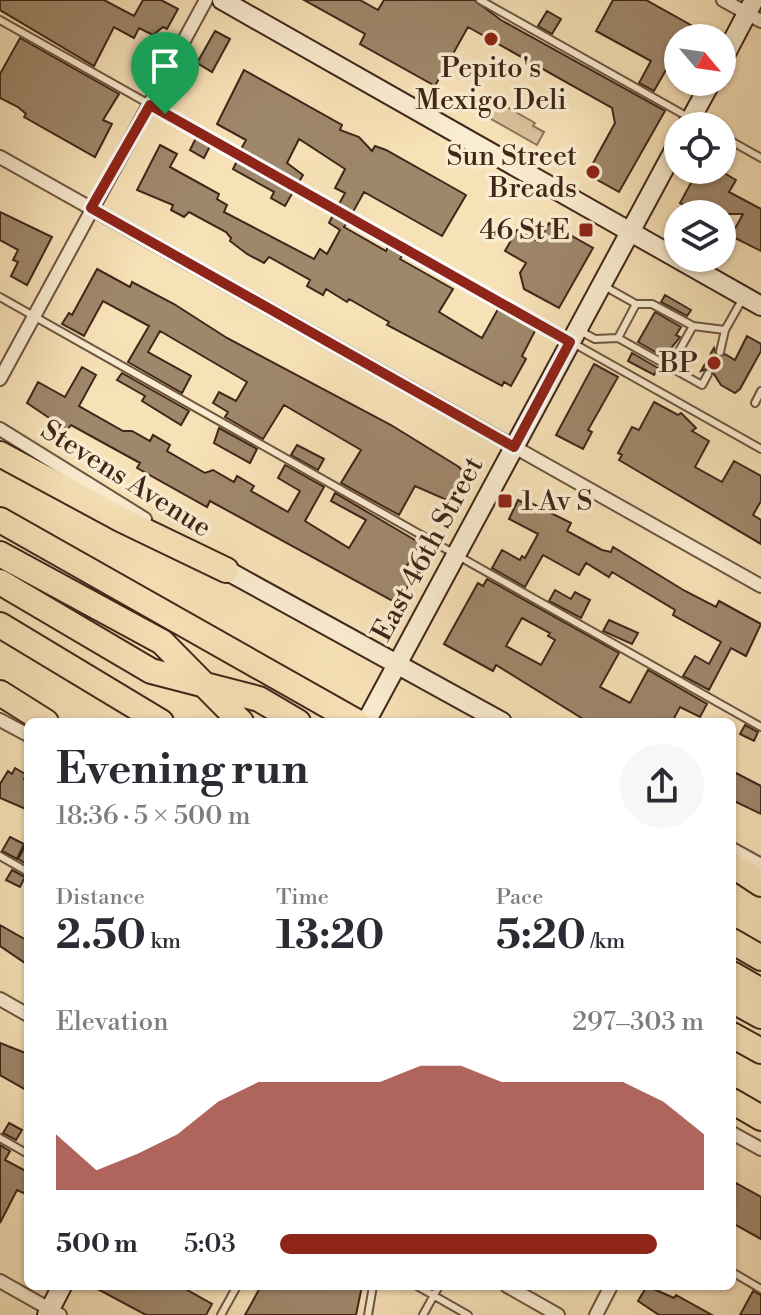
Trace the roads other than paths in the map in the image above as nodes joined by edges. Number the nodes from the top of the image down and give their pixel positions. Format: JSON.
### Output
{"nodes":[{"id":1,"x":206,"y":0,"type":"edge"},
{"id":2,"x":222,"y":0,"type":"edge"},
{"id":3,"x":480,"y":0,"type":"edge"},
{"id":4,"x":723,"y":0,"type":"edge"},
{"id":5,"x":754,"y":12,"type":"edge"},
{"id":6,"x":0,"y":20,"type":"edge"},
{"id":7,"x":736,"y":40,"type":"edge"},
{"id":8,"x":150,"y":105,"type":"junction"},
{"id":9,"x":673,"y":112,"type":"edge"},
{"id":10,"x":736,"y":144,"type":"edge"},
{"id":11,"x":0,"y":157,"type":"edge"},
{"id":12,"x":761,"y":158,"type":"edge"},
{"id":13,"x":664,"y":169,"type":"edge"},
{"id":14,"x":91,"y":208,"type":"junction"},
{"id":15,"x":629,"y":233,"type":"junction"},
{"id":16,"x":664,"y":251,"type":"edge"},
{"id":17,"x":702,"y":272,"type":"edge"},
{"id":18,"x":601,"y":284,"type":"junction"},
{"id":19,"x":0,"y":297,"type":"edge"},
{"id":20,"x":744,"y":297,"type":"junction"},
{"id":21,"x":636,"y":304,"type":"junction"},
{"id":22,"x":761,"y":306,"type":"edge"},
{"id":23,"x":33,"y":316,"type":"junction"},
{"id":24,"x":693,"y":326,"type":"junction"},
{"id":25,"x":725,"y":330,"type":"junction"},
{"id":26,"x":574,"y":336,"type":"junction"},
{"id":27,"x":618,"y":338,"type":"junction"},
{"id":28,"x":720,"y":352,"type":"dead end"},
{"id":29,"x":670,"y":367,"type":"junction"},
{"id":30,"x":708,"y":374,"type":"dead end"},
{"id":31,"x":0,"y":379,"type":"edge"},
{"id":32,"x":761,"y":391,"type":"edge"},
{"id":33,"x":755,"y":403,"type":"dead end"},
{"id":34,"x":0,"y":429,"type":"edge"},
{"id":35,"x":514,"y":447,"type":"junction"},
{"id":36,"x":761,"y":449,"type":"edge"},
{"id":37,"x":0,"y":454,"type":"edge"},
{"id":38,"x":0,"y":520,"type":"edge"},
{"id":39,"x":0,"y":554,"type":"edge"},
{"id":40,"x":456,"y":554,"type":"junction"},
{"id":41,"x":226,"y":570,"type":"junction"},
{"id":42,"x":0,"y":582,"type":"edge"},
{"id":43,"x":761,"y":586,"type":"edge"},
{"id":44,"x":0,"y":625,"type":"edge"},
{"id":45,"x":398,"y":665,"type":"junction"},
{"id":46,"x":200,"y":682,"type":"junction"},
{"id":47,"x":0,"y":693,"type":"edge"},
{"id":48,"x":40,"y":718,"type":"edge"},
{"id":49,"x":154,"y":718,"type":"edge"},
{"id":50,"x":237,"y":718,"type":"edge"},
{"id":51,"x":291,"y":718,"type":"edge"},
{"id":52,"x":350,"y":718,"type":"edge"},
{"id":53,"x":368,"y":718,"type":"edge"},
{"id":54,"x":495,"y":718,"type":"edge"},
{"id":55,"x":0,"y":720,"type":"edge"},
{"id":56,"x":761,"y":727,"type":"edge"},
{"id":57,"x":24,"y":733,"type":"edge"},
{"id":58,"x":736,"y":851,"type":"edge"},
{"id":59,"x":0,"y":856,"type":"edge"},
{"id":60,"x":761,"y":865,"type":"edge"},
{"id":61,"x":736,"y":868,"type":"edge"},
{"id":62,"x":24,"y":870,"type":"edge"},
{"id":63,"x":761,"y":884,"type":"edge"},
{"id":64,"x":736,"y":943,"type":"edge"},
{"id":65,"x":761,"y":958,"type":"edge"},
{"id":66,"x":736,"y":976,"type":"edge"},
{"id":67,"x":761,"y":991,"type":"edge"},
{"id":68,"x":0,"y":999,"type":"edge"},
{"id":69,"x":736,"y":1002,"type":"edge"},
{"id":70,"x":24,"y":1013,"type":"edge"},
{"id":71,"x":761,"y":1016,"type":"edge"},
{"id":72,"x":736,"y":1037,"type":"edge"},
{"id":73,"x":761,"y":1051,"type":"edge"},
{"id":74,"x":736,"y":1103,"type":"edge"},
{"id":75,"x":761,"y":1118,"type":"edge"},
{"id":76,"x":736,"y":1135,"type":"edge"},
{"id":77,"x":0,"y":1138,"type":"edge"},
{"id":78,"x":761,"y":1149,"type":"edge"},
{"id":79,"x":24,"y":1152,"type":"edge"},
{"id":80,"x":736,"y":1274,"type":"edge"},
{"id":81,"x":0,"y":1281,"type":"edge"},
{"id":82,"x":761,"y":1289,"type":"edge"},
{"id":83,"x":61,"y":1290,"type":"edge"},
{"id":84,"x":235,"y":1290,"type":"edge"},
{"id":85,"x":372,"y":1290,"type":"edge"},
{"id":86,"x":424,"y":1290,"type":"edge"},
{"id":87,"x":436,"y":1290,"type":"edge"},
{"id":88,"x":514,"y":1290,"type":"edge"},
{"id":89,"x":609,"y":1290,"type":"edge"},
{"id":90,"x":433,"y":1295,"type":"junction"},
{"id":91,"x":52,"y":1313,"type":"edge"},
{"id":92,"x":221,"y":1315,"type":"edge"},
{"id":93,"x":368,"y":1315,"type":"edge"},
{"id":94,"x":423,"y":1315,"type":"edge"},
{"id":95,"x":468,"y":1315,"type":"edge"},
{"id":96,"x":558,"y":1315,"type":"edge"},
{"id":97,"x":596,"y":1315,"type":"edge"}],
"edges":[{"from":1,"to":8,"type":"street"},
{"from":2,"to":15,"type":"main road"},
{"from":3,"to":9,"type":"lane"},
{"from":4,"to":5,"type":"street"},
{"from":5,"to":7,"type":"main road"},
{"from":6,"to":8,"type":"lane"},
{"from":8,"to":14,"type":"street"},
{"from":8,"to":26,"type":"lane"},
{"from":10,"to":12,"type":"lane"},
{"from":11,"to":14,"type":"street"},
{"from":13,"to":15,"type":"main road","name":"East 46th Street"},
{"from":14,"to":23,"type":"street"},
{"from":14,"to":35,"type":"street"},
{"from":15,"to":16,"type":"main road"},
{"from":15,"to":18,"type":"main road","name":"East 46th Street"},
{"from":17,"to":20,"type":"main road"},
{"from":18,"to":21,"type":"lane"},
{"from":18,"to":26,"type":"main road","name":"East 46th Street"},
{"from":19,"to":23,"type":"lane"},
{"from":20,"to":22,"type":"main road"},
{"from":20,"to":25,"type":"lane"},
{"from":21,"to":24,"type":"lane"},
{"from":21,"to":27,"type":"lane"},
{"from":23,"to":31,"type":"street"},
{"from":23,"to":40,"type":"lane"},
{"from":24,"to":25,"type":"lane"},
{"from":24,"to":29,"type":"lane"},
{"from":25,"to":28,"type":"lane"},
{"from":26,"to":27,"type":"lane"},
{"from":26,"to":35,"type":"main road","name":"East 46th Street"},
{"from":26,"to":36,"type":"lane"},
{"from":27,"to":29,"type":"lane"},
{"from":29,"to":30,"type":"lane"},
{"from":32,"to":33,"type":"lane"},
{"from":34,"to":41,"type":"street","name":"Stevens Avenue"},
{"from":35,"to":40,"type":"main road","name":"East 46th Street"},
{"from":35,"to":43,"type":"street"},
{"from":37,"to":41,"type":"highway"},
{"from":38,"to":52,"type":"highway"},
{"from":39,"to":46,"type":"highway"},
{"from":40,"to":45,"type":"main road","name":"East 46th Street"},
{"from":40,"to":56,"type":"lane"},
{"from":41,"to":45,"type":"main road"},
{"from":42,"to":46,"type":"highway"},
{"from":44,"to":49,"type":"highway"},
{"from":45,"to":53,"type":"main road","name":"East 46th Street"},
{"from":45,"to":54,"type":"main road"},
{"from":46,"to":50,"type":"highway"},
{"from":46,"to":51,"type":"highway"},
{"from":47,"to":48,"type":"highway"},
{"from":55,"to":57,"type":"street"},
{"from":58,"to":60,"type":"street"},
{"from":59,"to":62,"type":"lane"},
{"from":61,"to":63,"type":"highway"},
{"from":64,"to":65,"type":"highway"},
{"from":66,"to":67,"type":"highway"},
{"from":68,"to":70,"type":"street"},
{"from":69,"to":71,"type":"highway"},
{"from":72,"to":73,"type":"highway"},
{"from":74,"to":75,"type":"highway"},
{"from":76,"to":78,"type":"street"},
{"from":77,"to":79,"type":"lane"},
{"from":80,"to":82,"type":"lane"},
{"from":81,"to":91,"type":"street"},
{"from":83,"to":91,"type":"main road"},
{"from":84,"to":92,"type":"lane"},
{"from":85,"to":93,"type":"lane"},
{"from":86,"to":90,"type":"lane"},
{"from":87,"to":90,"type":"lane"},
{"from":88,"to":96,"type":"street"},
{"from":89,"to":97,"type":"street"},
{"from":90,"to":94,"type":"lane"},
{"from":90,"to":95,"type":"lane"}]}
